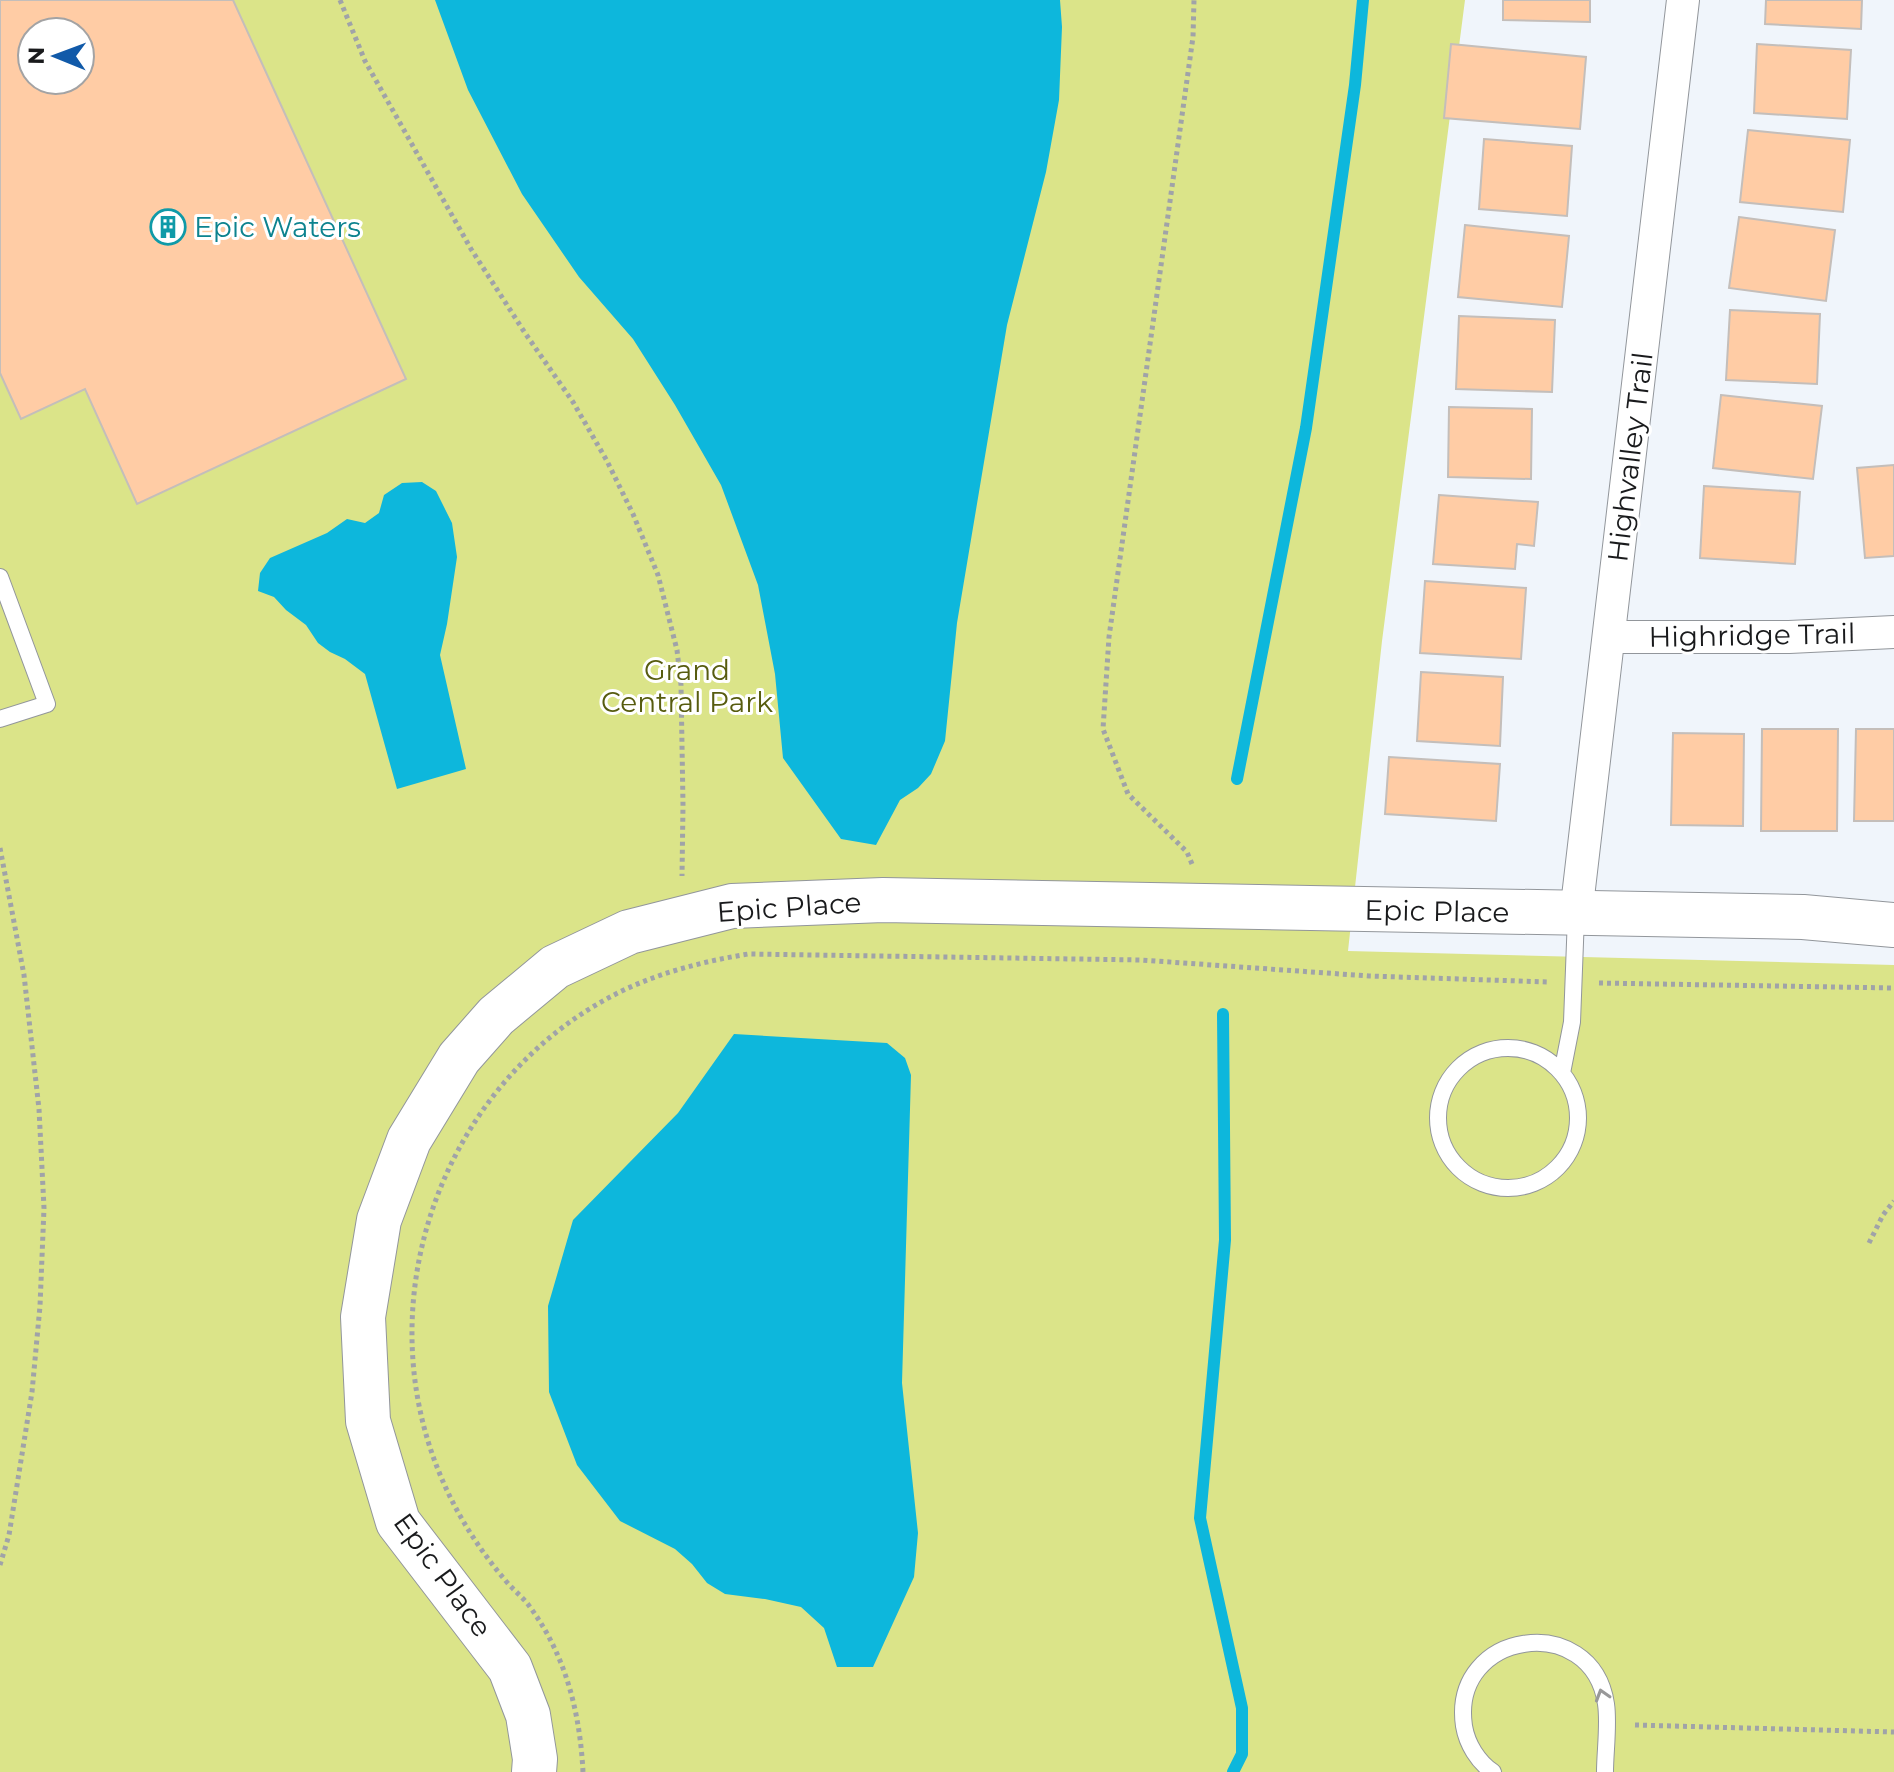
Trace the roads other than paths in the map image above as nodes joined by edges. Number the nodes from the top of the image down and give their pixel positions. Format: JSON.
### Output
{"nodes":[{"id":1,"x":1683,"y":0,"type":"edge"},
{"id":2,"x":0,"y":577,"type":"edge"},
{"id":3,"x":1894,"y":632,"type":"edge"},
{"id":4,"x":1609,"y":637,"type":"junction"},
{"id":5,"x":0,"y":719,"type":"edge"},
{"id":6,"x":1894,"y":906,"type":"edge"},
{"id":7,"x":1576,"y":914,"type":"junction"},
{"id":8,"x":1803,"y":917,"type":"junction"},
{"id":9,"x":1894,"y":925,"type":"edge"},
{"id":10,"x":1562,"y":1073,"type":"junction"},
{"id":11,"x":534,"y":1772,"type":"edge"},
{"id":12,"x":1493,"y":1772,"type":"edge"},
{"id":13,"x":1605,"y":1772,"type":"edge"}],
"edges":[{"from":1,"to":4,"type":"street","name":"Highvalley Trail"},
{"from":2,"to":5,"type":"lane"},
{"from":3,"to":4,"type":"street","name":"Highridge Trail"},
{"from":4,"to":7,"type":"street","name":"Highvalley Trail"},
{"from":6,"to":8,"type":"street","name":"Epic Place"},
{"from":7,"to":8,"type":"street","name":"Epic Place"},
{"from":7,"to":10,"type":"lane"},
{"from":7,"to":11,"type":"street","name":"Epic Place"},
{"from":8,"to":9,"type":"street","name":"Epic Place"},
{"from":10,"to":10,"type":"lane"},
{"from":13,"to":12,"type":"lane","one_way":true}]}
